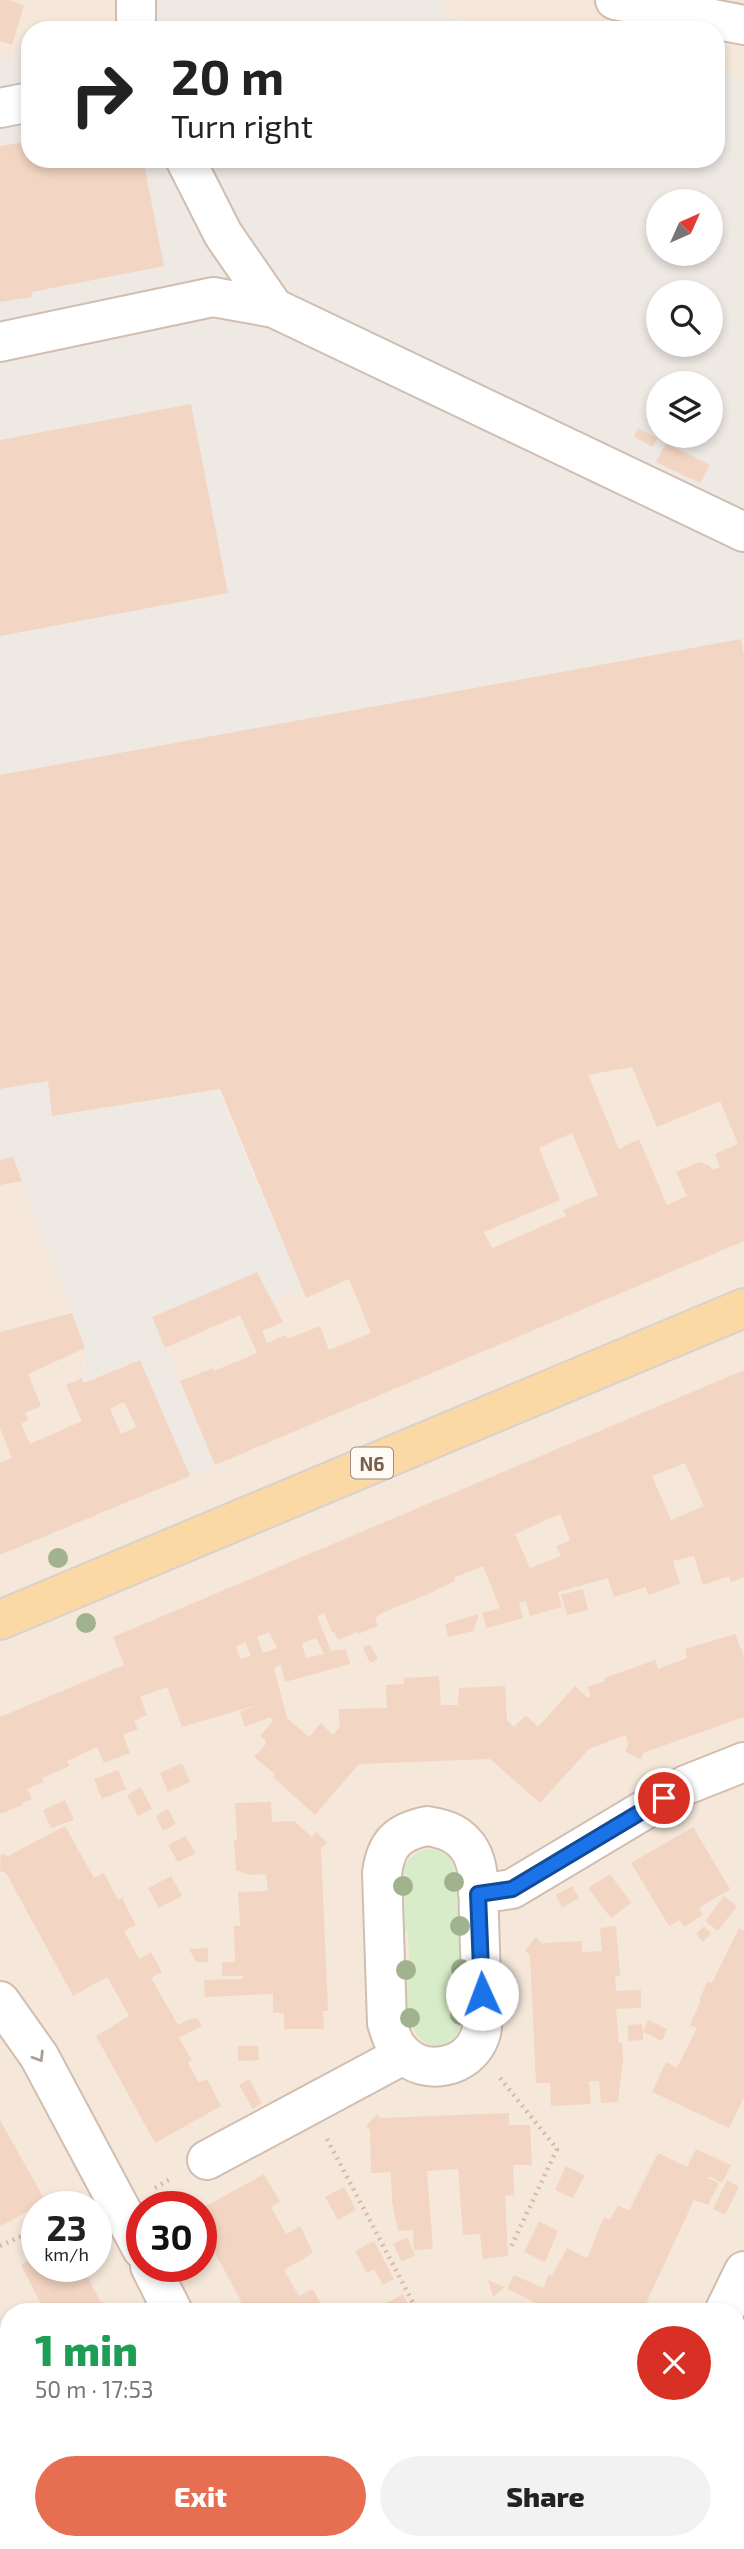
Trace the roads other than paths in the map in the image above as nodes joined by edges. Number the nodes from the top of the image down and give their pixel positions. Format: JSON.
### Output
{"nodes":[{"id":1,"x":136,"y":0,"type":"edge"},
{"id":2,"x":615,"y":0,"type":"edge"},
{"id":3,"x":136,"y":21,"type":"edge"},
{"id":4,"x":723,"y":21,"type":"edge"},
{"id":5,"x":725,"y":21,"type":"edge"},
{"id":6,"x":744,"y":25,"type":"edge"},
{"id":7,"x":21,"y":104,"type":"edge"},
{"id":8,"x":0,"y":108,"type":"edge"},
{"id":9,"x":190,"y":168,"type":"edge"},
{"id":10,"x":274,"y":308,"type":"junction"},
{"id":11,"x":0,"y":342,"type":"edge"},
{"id":12,"x":744,"y":532,"type":"edge"},
{"id":13,"x":744,"y":1308,"type":"edge"},
{"id":14,"x":0,"y":1620,"type":"edge"},
{"id":15,"x":744,"y":1762,"type":"edge"},
{"id":16,"x":478,"y":1894,"type":"junction"},
{"id":17,"x":0,"y":2001,"type":"edge"},
{"id":18,"x":403,"y":2055,"type":"junction"},
{"id":19,"x":207,"y":2160,"type":"road end"},
{"id":20,"x":126,"y":2218,"type":"edge"},
{"id":21,"x":744,"y":2271,"type":"edge"},
{"id":22,"x":158,"y":2282,"type":"edge"},
{"id":23,"x":168,"y":2303,"type":"edge"},
{"id":24,"x":728,"y":2303,"type":"edge"}],
"edges":[{"from":1,"to":3,"type":"street"},
{"from":2,"to":4,"type":"street"},
{"from":5,"to":6,"type":"street"},
{"from":7,"to":8,"type":"street"},
{"from":9,"to":10,"type":"street"},
{"from":10,"to":11,"type":"street"},
{"from":10,"to":12,"type":"street"},
{"from":13,"to":14,"type":"main road","number":"N6"},
{"from":15,"to":16,"type":"street"},
{"from":16,"to":18,"type":"street"},
{"from":16,"to":18,"type":"street"},
{"from":17,"to":20,"type":"street","one_way":true},
{"from":18,"to":19,"type":"street"},
{"from":21,"to":24,"type":"street"},
{"from":22,"to":23,"type":"street"}]}
